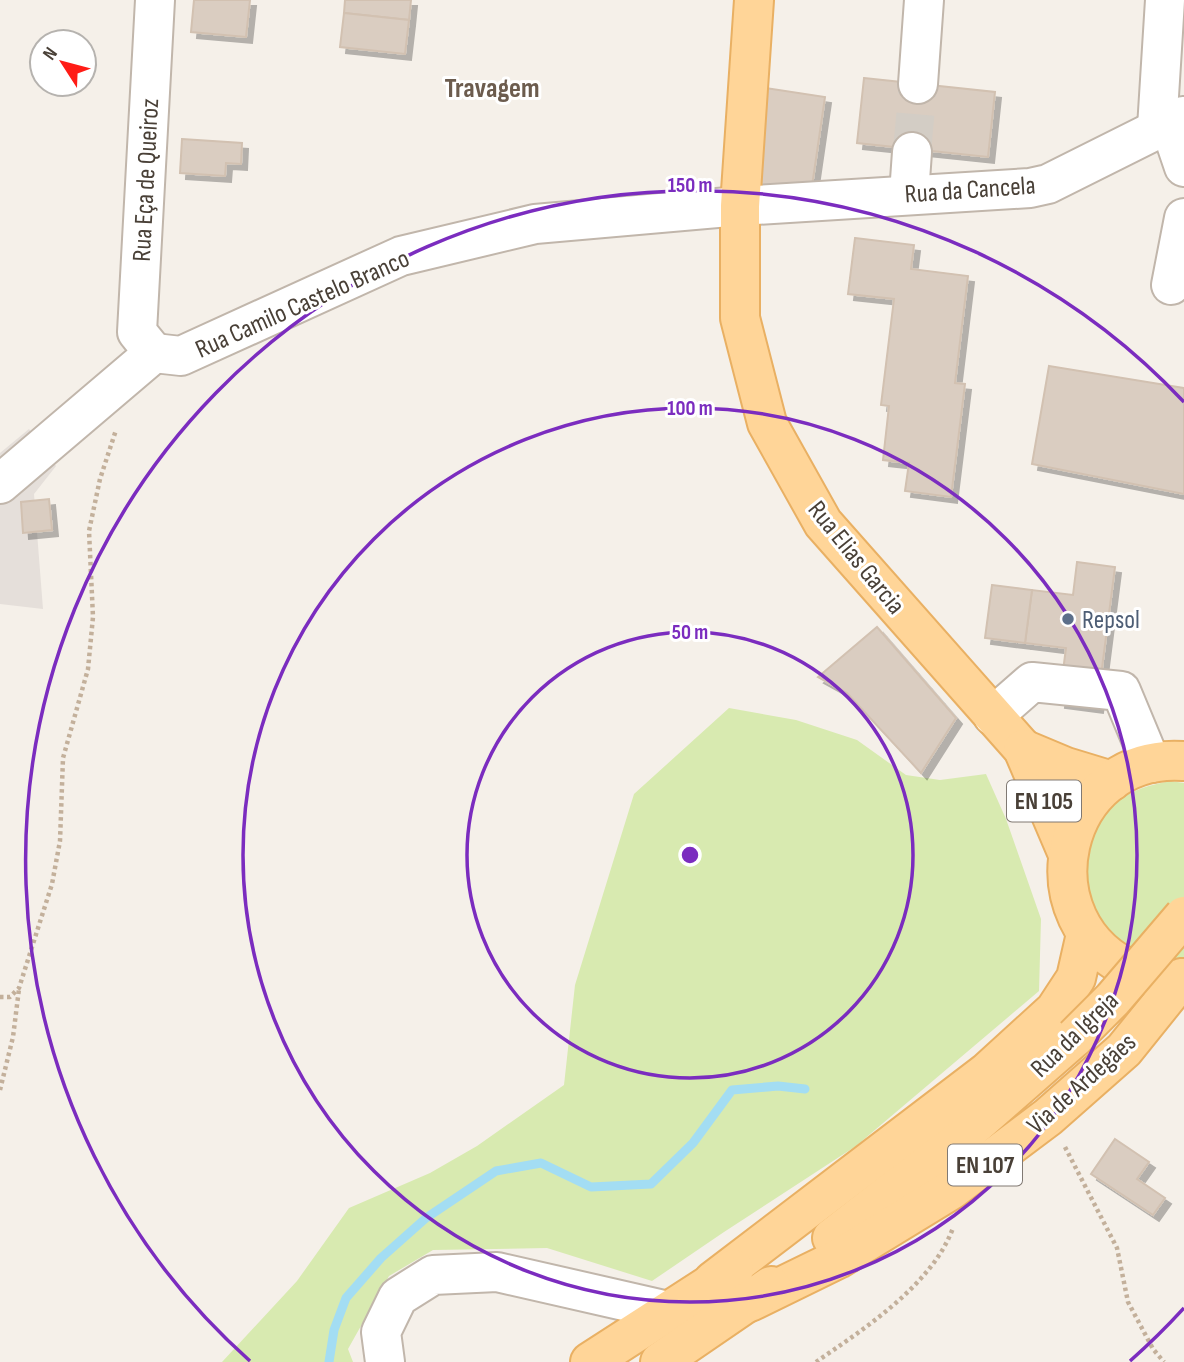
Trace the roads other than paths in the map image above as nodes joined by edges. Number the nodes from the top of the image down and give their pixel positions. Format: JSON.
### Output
{"nodes":[{"id":1,"x":155,"y":0,"type":"edge"},
{"id":2,"x":754,"y":0,"type":"edge"},
{"id":3,"x":924,"y":0,"type":"edge"},
{"id":4,"x":1165,"y":0,"type":"edge"},
{"id":5,"x":918,"y":84,"type":"tunnel mouth"},
{"id":6,"x":1170,"y":122,"type":"edge"},
{"id":7,"x":912,"y":152,"type":"tunnel mouth"},
{"id":8,"x":1184,"y":167,"type":"edge"},
{"id":9,"x":909,"y":194,"type":"junction"},
{"id":10,"x":740,"y":206,"type":"junction"},
{"id":11,"x":1184,"y":218,"type":"edge"},
{"id":12,"x":1171,"y":285,"type":"dead end"},
{"id":13,"x":154,"y":353,"type":"junction"},
{"id":14,"x":0,"y":484,"type":"edge"},
{"id":15,"x":993,"y":716,"type":"junction"},
{"id":16,"x":1023,"y":749,"type":"junction"},
{"id":17,"x":1167,"y":762,"type":"edge"},
{"id":18,"x":1112,"y":781,"type":"junction"},
{"id":19,"x":1067,"y":852,"type":"junction"},
{"id":20,"x":1184,"y":916,"type":"edge"},
{"id":21,"x":1086,"y":934,"type":"junction"},
{"id":22,"x":1183,"y":978,"type":"edge"},
{"id":23,"x":954,"y":1143,"type":"junction"},
{"id":24,"x":712,"y":1281,"type":"junction"},
{"id":25,"x":750,"y":1303,"type":"junction"},
{"id":26,"x":668,"y":1311,"type":"junction"},
{"id":27,"x":385,"y":1362,"type":"edge"},
{"id":28,"x":590,"y":1362,"type":"edge"},
{"id":29,"x":660,"y":1362,"type":"edge"}],
"edges":[{"from":1,"to":13,"type":"street","name":"Rua Eça de Queiroz"},
{"from":2,"to":10,"type":"main road","name":"Rua Elias Garcia","number":"EN 105"},
{"from":3,"to":5,"type":"street"},
{"from":4,"to":6,"type":"street"},
{"from":6,"to":8,"type":"street"},
{"from":6,"to":9,"type":"street","name":"Rua da Cancela"},
{"from":7,"to":9,"type":"street"},
{"from":9,"to":10,"type":"street","name":"Rua da Cancela"},
{"from":10,"to":13,"type":"street","name":"Rua Camilo Castelo Branco"},
{"from":10,"to":15,"type":"main road","name":"Rua Elias Garcia","number":"EN 105"},
{"from":11,"to":12,"type":"street"},
{"from":13,"to":14,"type":"street"},
{"from":15,"to":16,"type":"main road","name":"Rua Elias Garcia","number":"EN 105"},
{"from":15,"to":17,"type":"street"},
{"from":16,"to":18,"type":"main road","name":"Rua Elias Garcia","number":"EN 105"},
{"from":16,"to":19,"type":"main road","name":"Rua Elias Garcia","number":"EN 105"},
{"from":17,"to":18,"type":"main road","number":"EN 105"},
{"from":18,"to":19,"type":"main road","number":"EN 105"},
{"from":19,"to":21,"type":"main road","number":"EN 105"},
{"from":20,"to":23,"type":"main road","name":"Rua da Igreja","number":"EN 107","bridge":true},
{"from":21,"to":22,"type":"main road","number":"EN 105"},
{"from":21,"to":24,"type":"main road","number":"EN 107"},
{"from":22,"to":25,"type":"main road","name":"Via de Ardegães","number":"EN 107"},
{"from":23,"to":24,"type":"main road","number":"EN 107"},
{"from":23,"to":25,"type":"main road","name":"Via de Ardegães","number":"EN 107"},
{"from":24,"to":26,"type":"main road","number":"EN 107"},
{"from":25,"to":29,"type":"main road","name":"Via de Ardegães","number":"EN 107"},
{"from":26,"to":27,"type":"street"},
{"from":26,"to":28,"type":"main road","number":"EN 107"}]}
